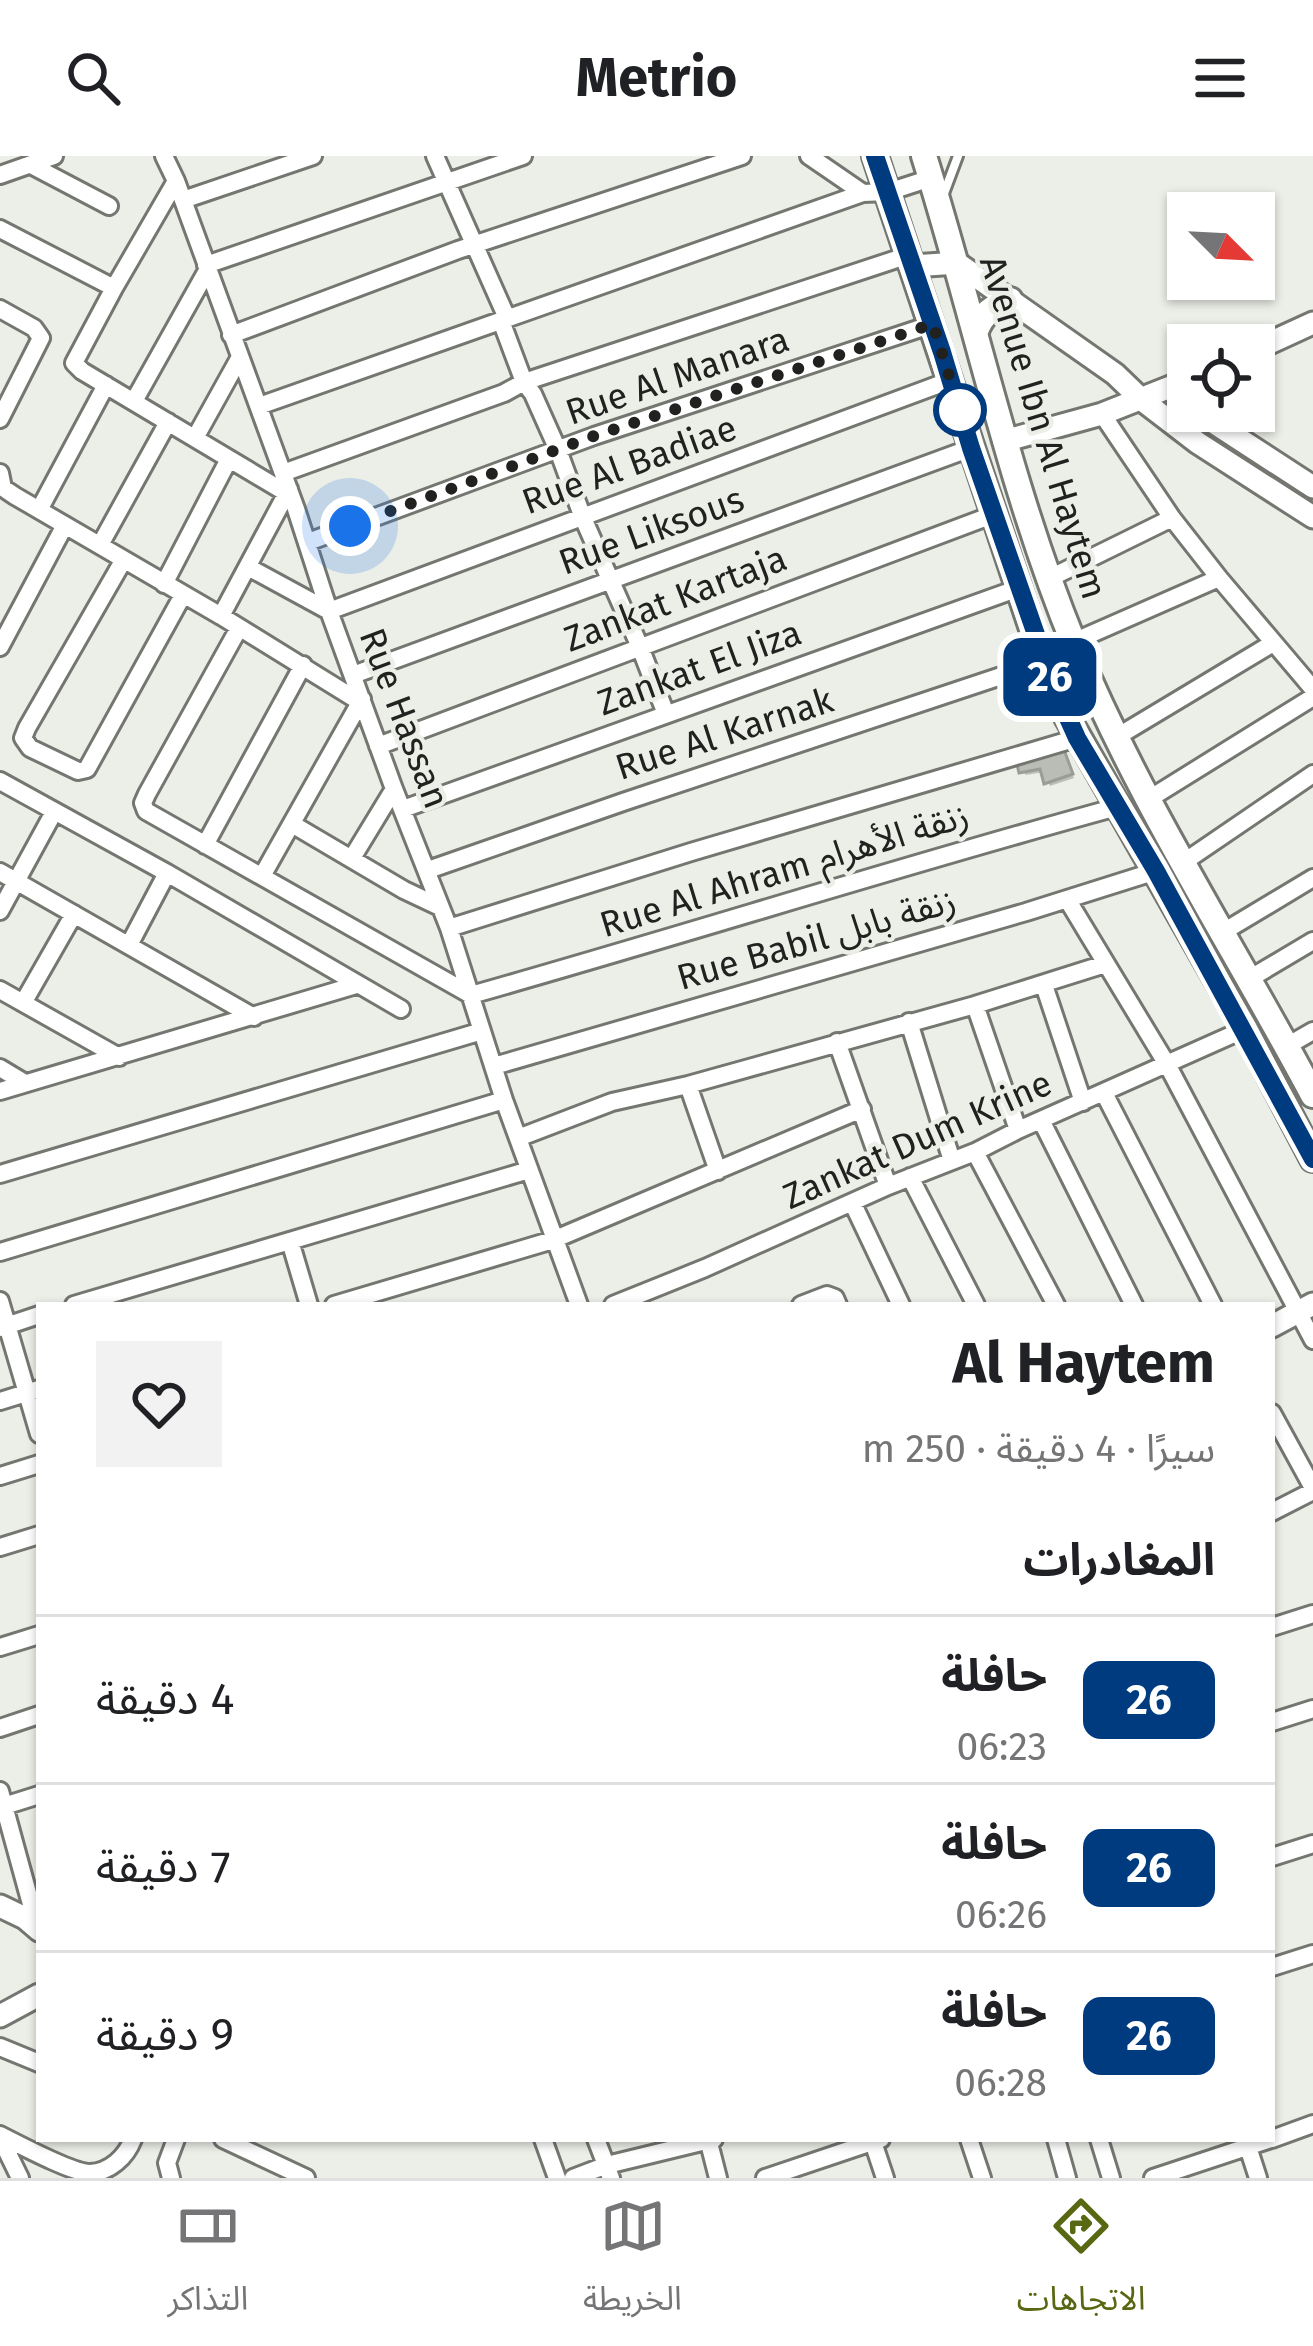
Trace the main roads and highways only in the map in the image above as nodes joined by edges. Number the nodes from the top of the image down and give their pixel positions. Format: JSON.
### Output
{"nodes":[{"id":1,"x":875,"y":156,"type":"edge"},
{"id":2,"x":931,"y":179,"type":"edge"},
{"id":3,"x":1010,"y":300,"type":"road end"},
{"id":4,"x":976,"y":331,"type":"junction"},
{"id":5,"x":1313,"y":1095,"type":"edge"},
{"id":6,"x":1313,"y":1159,"type":"edge"}],
"edges":[{"from":1,"to":6,"type":"main road","name":"Avenue Ibn Al Haytem"},
{"from":2,"to":4,"type":"main road","name":"Avenue Ibn Al Haytem"},
{"from":3,"to":4,"type":"main road"},
{"from":4,"to":5,"type":"main road","name":"Avenue Ibn Al Haytem"}]}
